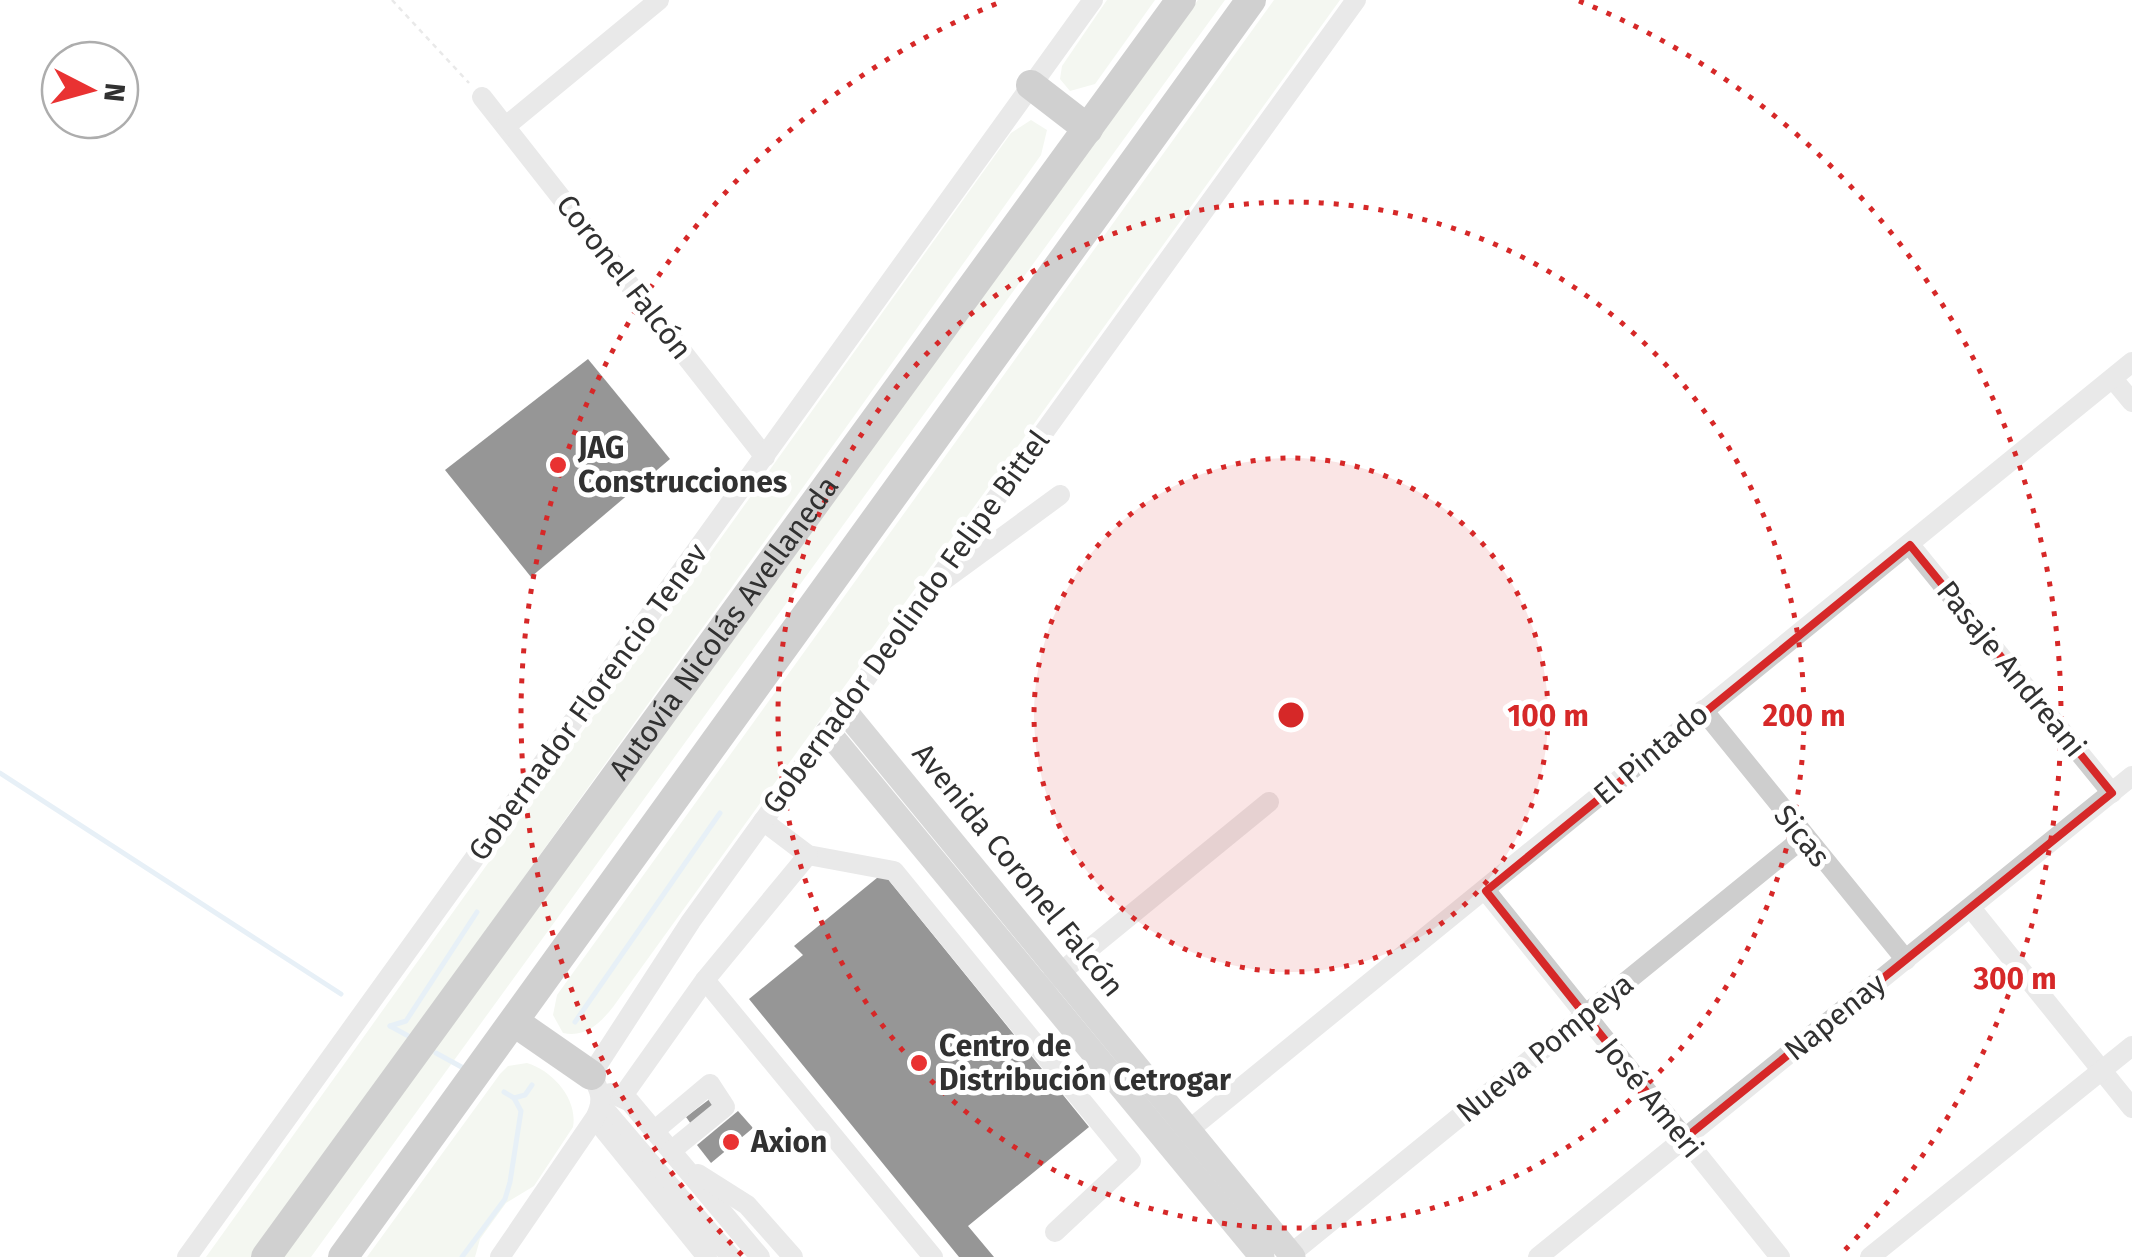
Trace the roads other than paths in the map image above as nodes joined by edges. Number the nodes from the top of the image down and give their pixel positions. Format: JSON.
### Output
{"nodes":[{"id":1,"x":659,"y":0,"type":"edge"},
{"id":2,"x":1093,"y":0,"type":"edge"},
{"id":3,"x":1181,"y":0,"type":"edge"},
{"id":4,"x":1250,"y":0,"type":"edge"},
{"id":5,"x":1356,"y":0,"type":"edge"},
{"id":6,"x":1031,"y":86,"type":"junction"},
{"id":7,"x":482,"y":98,"type":"road end"},
{"id":8,"x":506,"y":126,"type":"junction"},
{"id":9,"x":1088,"y":129,"type":"junction"},
{"id":10,"x":2132,"y":362,"type":"edge"},
{"id":11,"x":2113,"y":378,"type":"junction"},
{"id":12,"x":2132,"y":402,"type":"edge"},
{"id":13,"x":764,"y":457,"type":"junction"},
{"id":14,"x":1060,"y":494,"type":"dead end"},
{"id":15,"x":1910,"y":545,"type":"junction"},
{"id":16,"x":926,"y":592,"type":"junction"},
{"id":17,"x":844,"y":710,"type":"junction"},
{"id":18,"x":1703,"y":710,"type":"junction"},
{"id":19,"x":828,"y":732,"type":"junction"},
{"id":20,"x":2132,"y":776,"type":"edge"},
{"id":21,"x":2112,"y":793,"type":"junction"},
{"id":22,"x":1270,"y":802,"type":"dead end"},
{"id":23,"x":763,"y":821,"type":"junction"},
{"id":24,"x":1802,"y":838,"type":"junction"},
{"id":25,"x":808,"y":854,"type":"junction"},
{"id":26,"x":1486,"y":891,"type":"junction"},
{"id":27,"x":1971,"y":908,"type":"junction"},
{"id":28,"x":1906,"y":960,"type":"junction"},
{"id":29,"x":705,"y":980,"type":"junction"},
{"id":30,"x":1050,"y":981,"type":"junction"},
{"id":31,"x":1585,"y":1016,"type":"junction"},
{"id":32,"x":516,"y":1023,"type":"junction"},
{"id":33,"x":2132,"y":1046,"type":"edge"},
{"id":34,"x":2102,"y":1070,"type":"junction"},
{"id":35,"x":602,"y":1097,"type":"junction"},
{"id":36,"x":2132,"y":1108,"type":"edge"},
{"id":37,"x":654,"y":1131,"type":"junction"},
{"id":38,"x":1179,"y":1138,"type":"junction"},
{"id":39,"x":1684,"y":1139,"type":"junction"},
{"id":40,"x":671,"y":1151,"type":"junction"},
{"id":41,"x":686,"y":1169,"type":"junction"},
{"id":42,"x":716,"y":1204,"type":"junction"},
{"id":43,"x":691,"y":1224,"type":"junction"},
{"id":44,"x":1054,"y":1232,"type":"dead end"},
{"id":45,"x":1290,"y":1256,"type":"edge"},
{"id":46,"x":187,"y":1257,"type":"edge"},
{"id":47,"x":266,"y":1257,"type":"edge"},
{"id":48,"x":343,"y":1257,"type":"edge"},
{"id":49,"x":500,"y":1257,"type":"edge"},
{"id":50,"x":707,"y":1257,"type":"edge"},
{"id":51,"x":730,"y":1257,"type":"edge"},
{"id":52,"x":760,"y":1257,"type":"edge"},
{"id":53,"x":792,"y":1257,"type":"edge"},
{"id":54,"x":933,"y":1257,"type":"edge"},
{"id":55,"x":1262,"y":1257,"type":"edge"},
{"id":56,"x":1538,"y":1257,"type":"edge"},
{"id":57,"x":1780,"y":1257,"type":"edge"},
{"id":58,"x":1870,"y":1257,"type":"edge"}],
"edges":[{"from":1,"to":8,"type":"street"},
{"from":2,"to":6,"type":"street","name":"Gobernador Florencio Tenev"},
{"from":3,"to":9,"type":"highway","name":"Autovía Nicolás Avellaneda"},
{"from":4,"to":32,"type":"highway","name":"Autovía Nicolás Avellaneda"},
{"from":5,"to":16,"type":"street","name":"Gobernador Deolindo Felipe Bittel"},
{"from":6,"to":9,"type":"highway"},
{"from":6,"to":13,"type":"street","name":"Gobernador Florencio Tenev"},
{"from":7,"to":8,"type":"street","name":"Coronel Falcón"},
{"from":8,"to":13,"type":"street","name":"Coronel Falcón"},
{"from":9,"to":47,"type":"highway","name":"Autovía Nicolás Avellaneda"},
{"from":10,"to":11,"type":"street","name":"El Pintado"},
{"from":11,"to":12,"type":"street"},
{"from":11,"to":15,"type":"street","name":"El Pintado"},
{"from":13,"to":46,"type":"street","name":"Gobernador Florencio Tenev"},
{"from":14,"to":16,"type":"street"},
{"from":15,"to":18,"type":"street","name":"El Pintado"},
{"from":15,"to":21,"type":"street","name":"Pasaje Andreani"},
{"from":16,"to":17,"type":"street","name":"Gobernador Deolindo Felipe Bittel"},
{"from":17,"to":19,"type":"street","name":"Gobernador Deolindo Felipe Bittel"},
{"from":17,"to":30,"type":"main road","name":"Avenida Coronel Falcón"},
{"from":18,"to":24,"type":"street","name":"Sicas"},
{"from":18,"to":26,"type":"street","name":"El Pintado"},
{"from":19,"to":23,"type":"street","name":"Gobernador Deolindo Felipe Bittel"},
{"from":19,"to":30,"type":"main road","name":"Avenida Coronel Falcón"},
{"from":20,"to":21,"type":"street","name":"Napenay"},
{"from":21,"to":27,"type":"street","name":"Napenay"},
{"from":22,"to":30,"type":"street"},
{"from":23,"to":25,"type":"street"},
{"from":23,"to":35,"type":"street","name":"Gobernador Deolindo Felipe Bittel"},
{"from":24,"to":28,"type":"street","name":"Sicas"},
{"from":24,"to":31,"type":"street","name":"Nueva Pompeya"},
{"from":25,"to":29,"type":"street"},
{"from":25,"to":44,"type":"street"},
{"from":26,"to":31,"type":"street","name":"José Ameri"},
{"from":26,"to":38,"type":"street","name":"El Pintado"},
{"from":27,"to":28,"type":"street","name":"Napenay"},
{"from":27,"to":34,"type":"street"},
{"from":28,"to":39,"type":"street","name":"Napenay"},
{"from":29,"to":35,"type":"street"},
{"from":29,"to":54,"type":"street"},
{"from":30,"to":38,"type":"main road","name":"Avenida Coronel Falcón"},
{"from":31,"to":39,"type":"street","name":"José Ameri"},
{"from":31,"to":45,"type":"street","name":"Nueva Pompeya"},
{"from":32,"to":35,"type":"highway"},
{"from":32,"to":48,"type":"highway","name":"Autovía Nicolás Avellaneda"},
{"from":33,"to":34,"type":"street"},
{"from":34,"to":36,"type":"street"},
{"from":34,"to":58,"type":"street"},
{"from":35,"to":37,"type":"street"},
{"from":35,"to":43,"type":"street"},
{"from":35,"to":49,"type":"street","name":"Gobernador Deolindo Felipe Bittel"},
{"from":37,"to":40,"type":"street"},
{"from":37,"to":40,"type":"street"},
{"from":38,"to":45,"type":"main road","name":"Avenida Coronel Falcón"},
{"from":38,"to":55,"type":"main road","name":"Avenida Coronel Falcón"},
{"from":39,"to":56,"type":"street","name":"Napenay"},
{"from":39,"to":57,"type":"street","name":"José Ameri"},
{"from":40,"to":41,"type":"street"},
{"from":41,"to":42,"type":"street"},
{"from":41,"to":53,"type":"street"},
{"from":42,"to":43,"type":"street"},
{"from":42,"to":52,"type":"street"},
{"from":43,"to":50,"type":"street"},
{"from":43,"to":51,"type":"street"}]}
